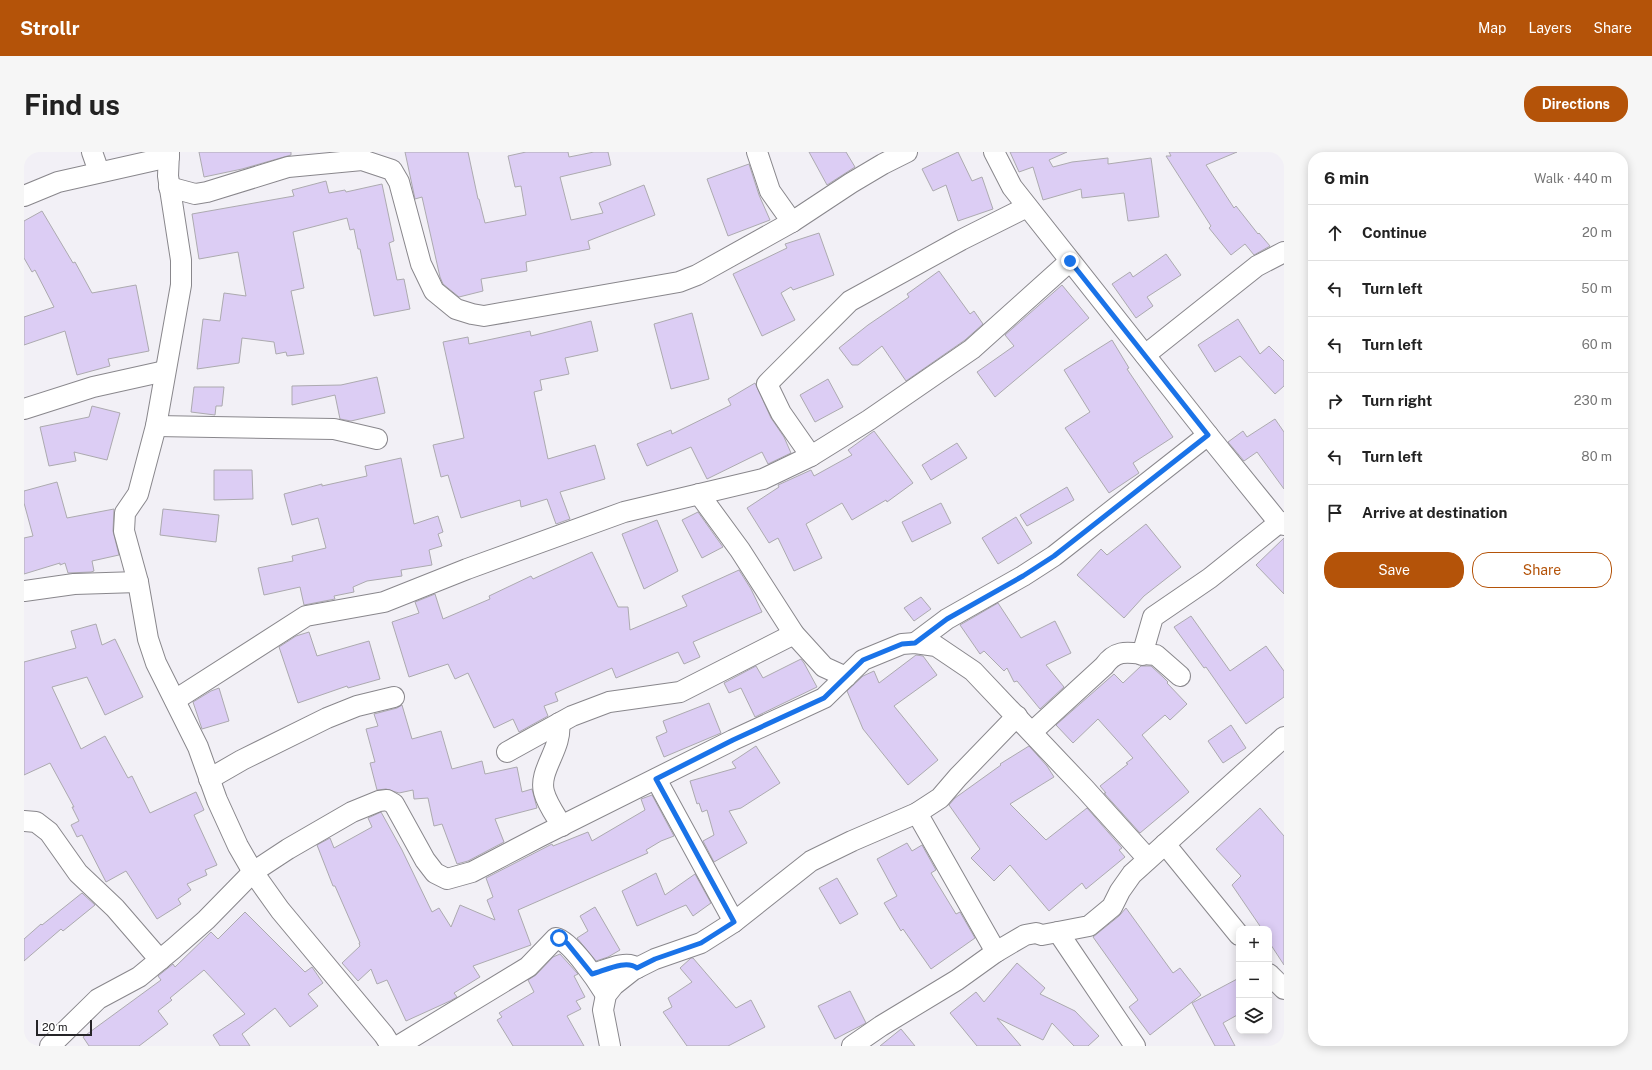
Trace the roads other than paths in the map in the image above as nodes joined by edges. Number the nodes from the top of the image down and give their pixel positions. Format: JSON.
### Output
{"nodes":[{"id":1,"x":92,"y":152,"type":"edge"},
{"id":2,"x":757,"y":152,"type":"edge"},
{"id":3,"x":907,"y":152,"type":"edge"},
{"id":4,"x":994,"y":152,"type":"edge"},
{"id":5,"x":169,"y":155,"type":"edge"},
{"id":6,"x":370,"y":157,"type":"edge"},
{"id":7,"x":99,"y":172,"type":"junction"},
{"id":8,"x":169,"y":187,"type":"junction"},
{"id":9,"x":24,"y":196,"type":"edge"},
{"id":10,"x":1027,"y":206,"type":"junction"},
{"id":11,"x":792,"y":222,"type":"junction"},
{"id":12,"x":1284,"y":252,"type":"edge"},
{"id":13,"x":1070,"y":261,"type":"junction"},
{"id":14,"x":1144,"y":355,"type":"junction"},
{"id":15,"x":165,"y":371,"type":"junction"},
{"id":16,"x":24,"y":408,"type":"edge"},
{"id":17,"x":156,"y":426,"type":"junction"},
{"id":18,"x":1208,"y":435,"type":"junction"},
{"id":19,"x":377,"y":439,"type":"dead end"},
{"id":20,"x":811,"y":456,"type":"junction"},
{"id":21,"x":699,"y":494,"type":"junction"},
{"id":22,"x":1282,"y":523,"type":"edge"},
{"id":23,"x":138,"y":582,"type":"junction"},
{"id":24,"x":24,"y":591,"type":"edge"},
{"id":25,"x":794,"y":634,"type":"junction"},
{"id":26,"x":915,"y":643,"type":"junction"},
{"id":27,"x":1142,"y":655,"type":"junction"},
{"id":28,"x":1180,"y":676,"type":"dead end"},
{"id":29,"x":846,"y":677,"type":"junction"},
{"id":30,"x":394,"y":697,"type":"dead end"},
{"id":31,"x":175,"y":700,"type":"junction"},
{"id":32,"x":1017,"y":716,"type":"junction"},
{"id":33,"x":559,"y":723,"type":"junction"},
{"id":34,"x":1032,"y":732,"type":"junction"},
{"id":35,"x":1284,"y":737,"type":"edge"},
{"id":36,"x":507,"y":752,"type":"dead end"},
{"id":37,"x":209,"y":779,"type":"junction"},
{"id":38,"x":656,"y":779,"type":"junction"},
{"id":39,"x":917,"y":813,"type":"junction"},
{"id":40,"x":24,"y":821,"type":"edge"},
{"id":41,"x":562,"y":826,"type":"junction"},
{"id":42,"x":1165,"y":844,"type":"junction"},
{"id":43,"x":1148,"y":859,"type":"junction"},
{"id":44,"x":253,"y":872,"type":"junction"},
{"id":45,"x":734,"y":922,"type":"junction"},
{"id":46,"x":1236,"y":931,"type":"edge"},
{"id":47,"x":1058,"y":932,"type":"junction"},
{"id":48,"x":996,"y":952,"type":"junction"},
{"id":49,"x":160,"y":960,"type":"junction"},
{"id":50,"x":637,"y":968,"type":"junction"},
{"id":51,"x":592,"y":974,"type":"junction"},
{"id":52,"x":1272,"y":977,"type":"edge"},
{"id":53,"x":1284,"y":989,"type":"edge"},
{"id":54,"x":606,"y":995,"type":"junction"},
{"id":55,"x":50,"y":1046,"type":"edge"},
{"id":56,"x":391,"y":1046,"type":"edge"},
{"id":57,"x":398,"y":1046,"type":"edge"},
{"id":58,"x":610,"y":1046,"type":"edge"},
{"id":59,"x":852,"y":1046,"type":"edge"},
{"id":60,"x":1135,"y":1046,"type":"edge"}],
"edges":[{"from":1,"to":7,"type":"street"},
{"from":2,"to":11,"type":"street"},
{"from":3,"to":11,"type":"street"},
{"from":4,"to":10,"type":"street"},
{"from":5,"to":7,"type":"street"},
{"from":5,"to":8,"type":"street"},
{"from":6,"to":8,"type":"street"},
{"from":6,"to":11,"type":"street"},
{"from":7,"to":9,"type":"street"},
{"from":8,"to":15,"type":"street"},
{"from":10,"to":13,"type":"street"},
{"from":10,"to":20,"type":"street"},
{"from":12,"to":14,"type":"street"},
{"from":13,"to":14,"type":"street"},
{"from":13,"to":20,"type":"street"},
{"from":14,"to":18,"type":"street"},
{"from":15,"to":16,"type":"street"},
{"from":15,"to":17,"type":"street"},
{"from":17,"to":19,"type":"street"},
{"from":17,"to":23,"type":"street"},
{"from":18,"to":22,"type":"street"},
{"from":18,"to":26,"type":"street"},
{"from":20,"to":21,"type":"street"},
{"from":21,"to":25,"type":"street"},
{"from":21,"to":31,"type":"street"},
{"from":22,"to":27,"type":"street"},
{"from":23,"to":24,"type":"street"},
{"from":23,"to":31,"type":"street"},
{"from":25,"to":29,"type":"street"},
{"from":25,"to":33,"type":"street"},
{"from":26,"to":29,"type":"street"},
{"from":26,"to":32,"type":"street"},
{"from":27,"to":28,"type":"street"},
{"from":27,"to":34,"type":"street"},
{"from":29,"to":38,"type":"street"},
{"from":30,"to":37,"type":"street"},
{"from":31,"to":37,"type":"street"},
{"from":32,"to":34,"type":"street"},
{"from":32,"to":39,"type":"street"},
{"from":33,"to":36,"type":"street"},
{"from":33,"to":41,"type":"street"},
{"from":34,"to":43,"type":"street"},
{"from":35,"to":42,"type":"street"},
{"from":37,"to":44,"type":"street"},
{"from":38,"to":41,"type":"street"},
{"from":38,"to":45,"type":"street"},
{"from":39,"to":45,"type":"street"},
{"from":39,"to":48,"type":"street"},
{"from":40,"to":49,"type":"street"},
{"from":41,"to":44,"type":"street"},
{"from":42,"to":43,"type":"street"},
{"from":42,"to":46,"type":"street"},
{"from":43,"to":47,"type":"street"},
{"from":44,"to":49,"type":"street"},
{"from":44,"to":56,"type":"street"},
{"from":45,"to":50,"type":"street"},
{"from":47,"to":48,"type":"street"},
{"from":47,"to":60,"type":"street"},
{"from":48,"to":59,"type":"street"},
{"from":49,"to":55,"type":"street"},
{"from":50,"to":51,"type":"street"},
{"from":50,"to":54,"type":"street"},
{"from":51,"to":54,"type":"street"},
{"from":51,"to":57,"type":"street"},
{"from":52,"to":53,"type":"street"},
{"from":54,"to":58,"type":"street"}]}
